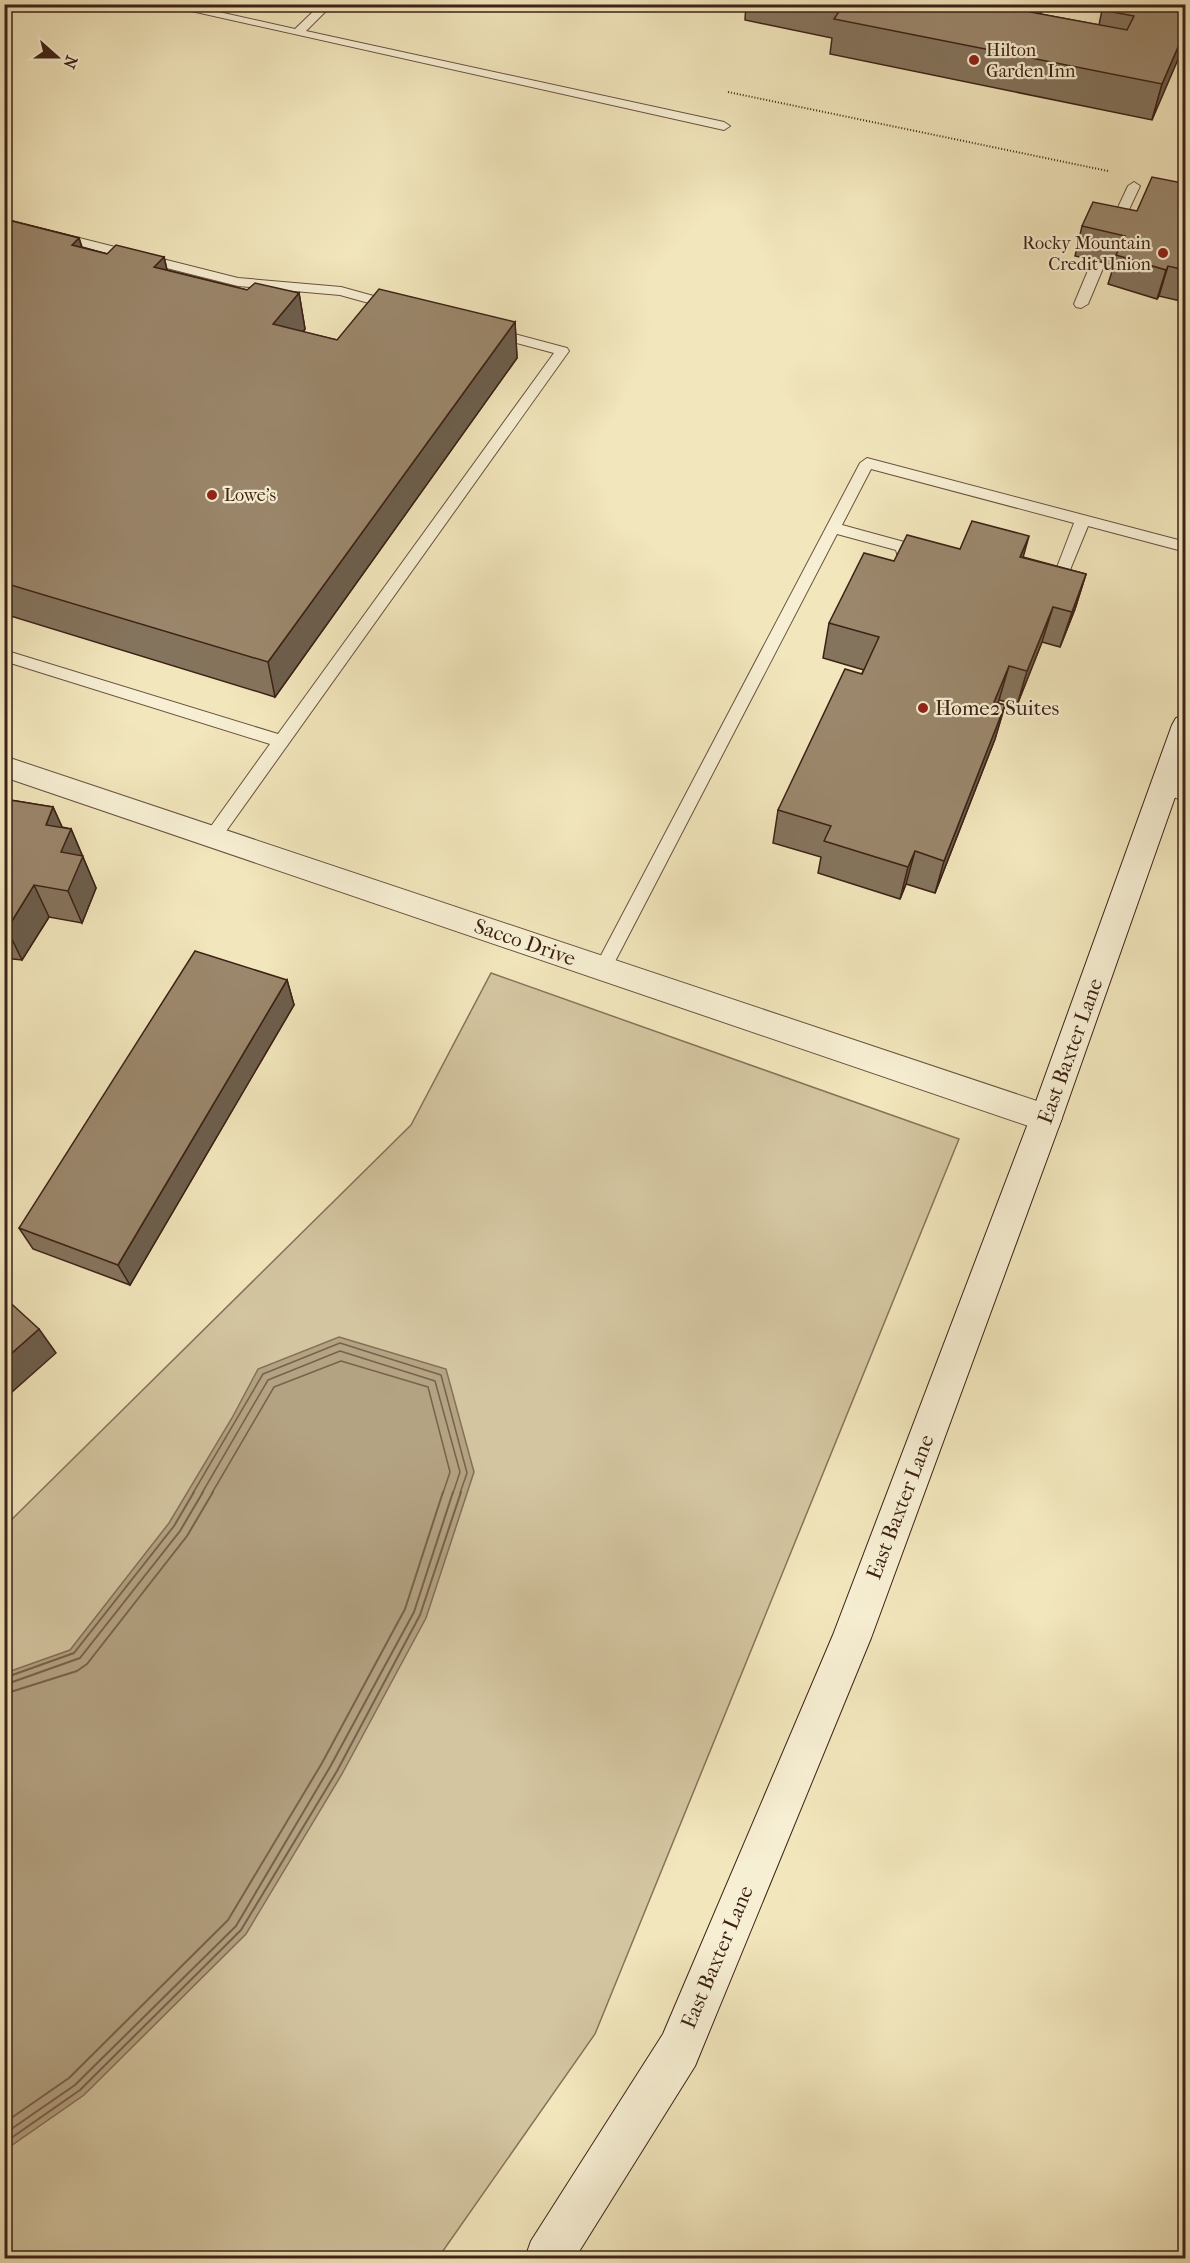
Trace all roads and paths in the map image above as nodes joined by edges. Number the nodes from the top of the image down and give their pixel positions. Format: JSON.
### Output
{"nodes":[{"id":1,"x":165,"y":4,"type":"edge"},
{"id":2,"x":328,"y":4,"type":"edge"},
{"id":3,"x":297,"y":33,"type":"junction"},
{"id":4,"x":724,"y":126,"type":"dead end"},
{"id":5,"x":1134,"y":186,"type":"dead end"},
{"id":6,"x":4,"y":223,"type":"edge"},
{"id":7,"x":1111,"y":236,"type":"edge"},
{"id":8,"x":1099,"y":261,"type":"edge"},
{"id":9,"x":1082,"y":304,"type":"dead end"},
{"id":10,"x":409,"y":310,"type":"edge"},
{"id":11,"x":476,"y":328,"type":"edge"},
{"id":12,"x":1083,"y":520,"type":"junction"},
{"id":13,"x":833,"y":528,"type":"junction"},
{"id":14,"x":918,"y":540,"type":"edge"},
{"id":15,"x":903,"y":547,"type":"junction"},
{"id":16,"x":1185,"y":547,"type":"edge"},
{"id":17,"x":926,"y":565,"type":"edge"},
{"id":18,"x":1038,"y":572,"type":"edge"},
{"id":19,"x":1060,"y":578,"type":"junction"},
{"id":20,"x":1029,"y":592,"type":"edge"},
{"id":21,"x":4,"y":655,"type":"edge"},
{"id":22,"x":1185,"y":725,"type":"edge"},
{"id":23,"x":282,"y":741,"type":"junction"},
{"id":24,"x":4,"y":766,"type":"edge"},
{"id":25,"x":1176,"y":787,"type":"edge"},
{"id":26,"x":213,"y":836,"type":"junction"},
{"id":27,"x":603,"y":968,"type":"junction"},
{"id":28,"x":1046,"y":1118,"type":"junction"},
{"id":29,"x":548,"y":2259,"type":"edge"}],
"edges":[{"from":1,"to":3,"type":"lane"},
{"from":2,"to":3,"type":"lane"},
{"from":3,"to":4,"type":"lane"},
{"from":5,"to":7,"type":"lane"},
{"from":6,"to":10,"type":"lane"},
{"from":8,"to":9,"type":"lane"},
{"from":11,"to":23,"type":"lane"},
{"from":12,"to":13,"type":"lane"},
{"from":12,"to":16,"type":"lane"},
{"from":12,"to":19,"type":"lane"},
{"from":13,"to":15,"type":"lane"},
{"from":13,"to":27,"type":"lane"},
{"from":14,"to":15,"type":"lane"},
{"from":15,"to":17,"type":"lane"},
{"from":18,"to":19,"type":"lane"},
{"from":19,"to":20,"type":"lane"},
{"from":21,"to":23,"type":"lane"},
{"from":22,"to":25,"type":"main road","name":"East Baxter Lane"},
{"from":23,"to":26,"type":"lane"},
{"from":24,"to":26,"type":"main road","name":"Sacco Drive"},
{"from":25,"to":28,"type":"main road","name":"East Baxter Lane"},
{"from":26,"to":27,"type":"main road","name":"Sacco Drive"},
{"from":27,"to":28,"type":"main road","name":"Sacco Drive"},
{"from":28,"to":29,"type":"main road","name":"East Baxter Lane"}]}
